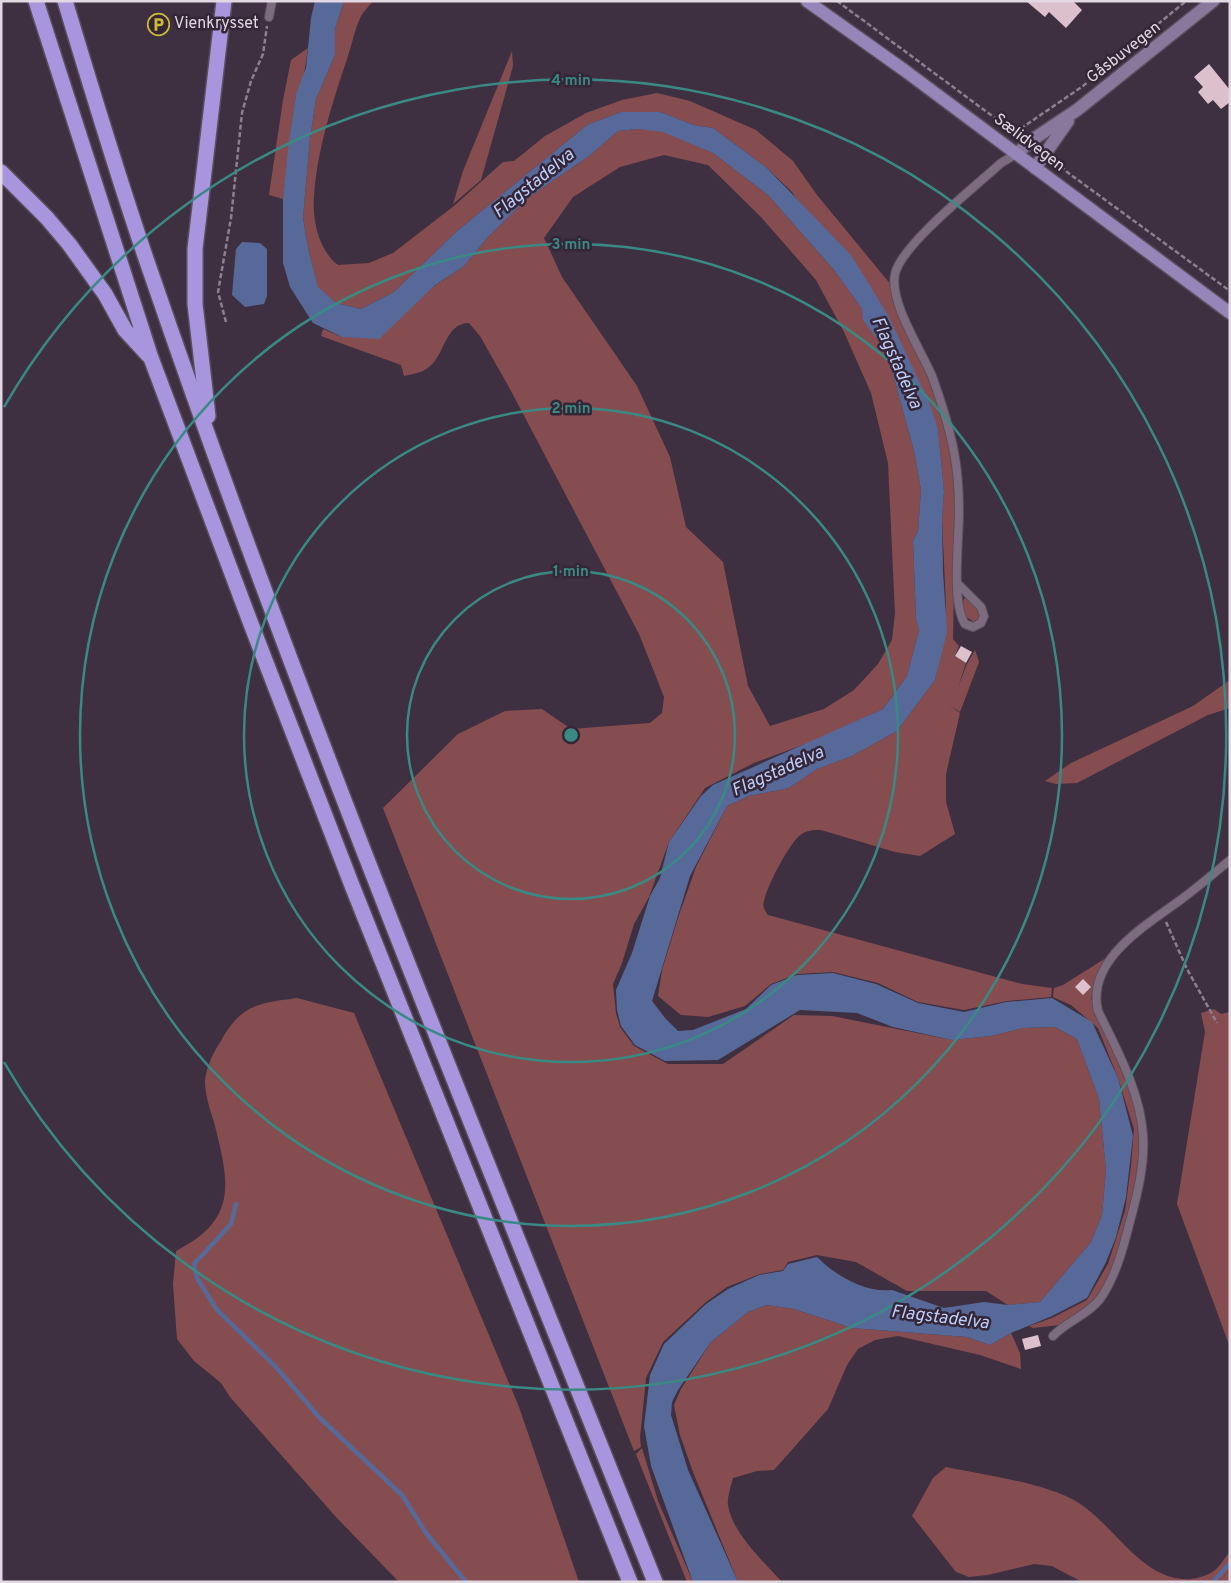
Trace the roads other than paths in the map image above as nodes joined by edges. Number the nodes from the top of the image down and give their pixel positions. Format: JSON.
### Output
{"nodes":[{"id":1,"x":36,"y":1,"type":"edge"},
{"id":2,"x":65,"y":1,"type":"edge"},
{"id":3,"x":224,"y":1,"type":"edge"},
{"id":4,"x":272,"y":1,"type":"edge"},
{"id":5,"x":807,"y":1,"type":"edge"},
{"id":6,"x":1213,"y":1,"type":"edge"},
{"id":7,"x":269,"y":17,"type":"road end"},
{"id":8,"x":1077,"y":110,"type":"junction"},
{"id":9,"x":1016,"y":154,"type":"junction"},
{"id":10,"x":1035,"y":168,"type":"junction"},
{"id":11,"x":1,"y":172,"type":"edge"},
{"id":12,"x":1230,"y":313,"type":"edge"},
{"id":13,"x":152,"y":358,"type":"junction"},
{"id":14,"x":213,"y":452,"type":"junction"},
{"id":15,"x":958,"y":584,"type":"junction"},
{"id":16,"x":1230,"y":860,"type":"edge"},
{"id":17,"x":1053,"y":1336,"type":"dead end"},
{"id":18,"x":630,"y":1582,"type":"edge"},
{"id":19,"x":655,"y":1582,"type":"edge"}],
"edges":[{"from":1,"to":13,"type":"highway"},
{"from":2,"to":14,"type":"highway"},
{"from":3,"to":14,"type":"highway"},
{"from":4,"to":7,"type":"lane"},
{"from":5,"to":9,"type":"main road","name":"Sælidvegen"},
{"from":6,"to":8,"type":"main road","name":"Gåsbuvegen"},
{"from":8,"to":9,"type":"main road","name":"Gåsbuvegen"},
{"from":8,"to":10,"type":"main road","name":"Gåsbuvegen"},
{"from":9,"to":10,"type":"main road","name":"Sælidvegen"},
{"from":9,"to":15,"type":"lane"},
{"from":10,"to":12,"type":"main road","name":"Sælidvegen"},
{"from":11,"to":13,"type":"highway"},
{"from":13,"to":18,"type":"highway"},
{"from":14,"to":19,"type":"highway"},
{"from":15,"to":15,"type":"lane"},
{"from":16,"to":17,"type":"lane"}]}
